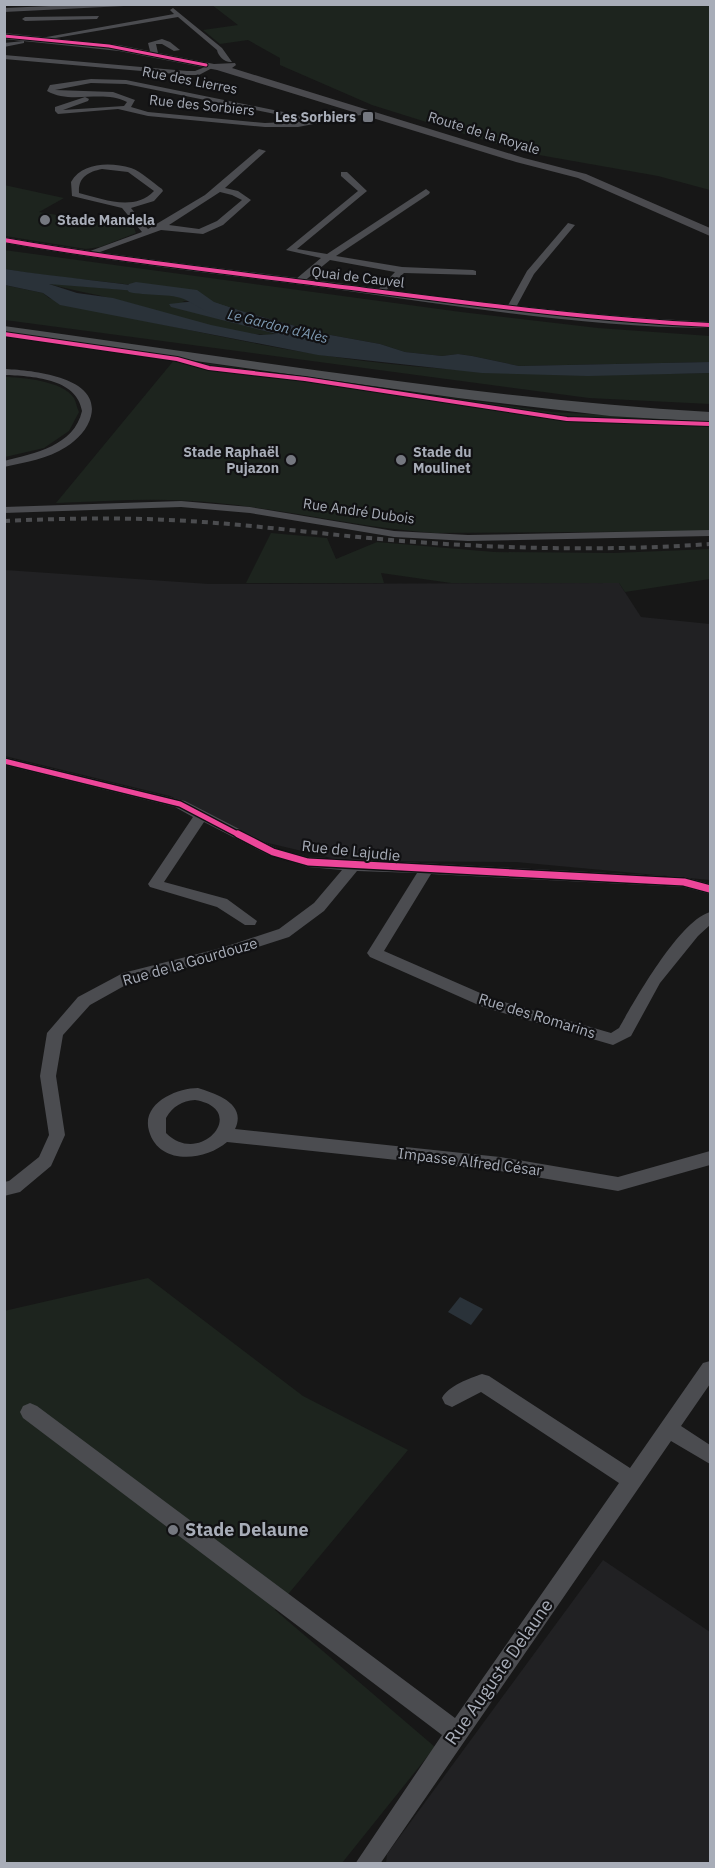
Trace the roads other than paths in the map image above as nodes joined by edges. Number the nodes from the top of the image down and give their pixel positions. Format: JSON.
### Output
{"nodes":[{"id":1,"x":161,"y":4,"type":"edge"},
{"id":2,"x":166,"y":4,"type":"edge"},
{"id":3,"x":105,"y":7,"type":"junction"},
{"id":4,"x":6,"y":13,"type":"edge"},
{"id":5,"x":180,"y":15,"type":"junction"},
{"id":6,"x":15,"y":20,"type":"dead end"},
{"id":7,"x":4,"y":36,"type":"edge"},
{"id":8,"x":44,"y":39,"type":"junction"},
{"id":9,"x":22,"y":42,"type":"dead end"},
{"id":10,"x":4,"y":45,"type":"edge"},
{"id":11,"x":176,"y":50,"type":"dead end"},
{"id":12,"x":154,"y":53,"type":"junction"},
{"id":13,"x":4,"y":57,"type":"edge"},
{"id":14,"x":41,"y":60,"type":"junction"},
{"id":15,"x":218,"y":63,"type":"junction"},
{"id":16,"x":12,"y":66,"type":"dead end"},
{"id":17,"x":114,"y":94,"type":"junction"},
{"id":18,"x":126,"y":108,"type":"junction"},
{"id":19,"x":367,"y":113,"type":"junction"},
{"id":20,"x":325,"y":121,"type":"junction"},
{"id":21,"x":262,"y":151,"type":"dead end"},
{"id":22,"x":344,"y":174,"type":"dead end"},
{"id":23,"x":216,"y":189,"type":"junction"},
{"id":24,"x":426,"y":192,"type":"dead end"},
{"id":25,"x":125,"y":206,"type":"junction"},
{"id":26,"x":571,"y":225,"type":"dead end"},
{"id":27,"x":161,"y":227,"type":"junction"},
{"id":28,"x":711,"y":231,"type":"edge"},
{"id":29,"x":147,"y":233,"type":"junction"},
{"id":30,"x":4,"y":240,"type":"edge"},
{"id":31,"x":86,"y":254,"type":"junction"},
{"id":32,"x":328,"y":257,"type":"junction"},
{"id":33,"x":402,"y":270,"type":"junction"},
{"id":34,"x":473,"y":273,"type":"dead end"},
{"id":35,"x":299,"y":281,"type":"junction"},
{"id":36,"x":381,"y":292,"type":"junction"},
{"id":37,"x":511,"y":309,"type":"junction"},
{"id":38,"x":711,"y":325,"type":"edge"},
{"id":39,"x":4,"y":330,"type":"edge"},
{"id":40,"x":4,"y":372,"type":"edge"},
{"id":41,"x":711,"y":417,"type":"edge"},
{"id":42,"x":4,"y":464,"type":"edge"},
{"id":43,"x":4,"y":510,"type":"edge"},
{"id":44,"x":711,"y":533,"type":"edge"},
{"id":45,"x":4,"y":761,"type":"edge"},
{"id":46,"x":201,"y":816,"type":"junction"},
{"id":47,"x":354,"y":867,"type":"junction"},
{"id":48,"x":427,"y":869,"type":"junction"},
{"id":49,"x":711,"y":889,"type":"edge"},
{"id":50,"x":711,"y":917,"type":"edge"},
{"id":51,"x":250,"y":921,"type":"dead end"},
{"id":52,"x":225,"y":1135,"type":"dead end"},
{"id":53,"x":711,"y":1158,"type":"edge"},
{"id":54,"x":4,"y":1189,"type":"edge"},
{"id":55,"x":711,"y":1369,"type":"edge"},
{"id":56,"x":452,"y":1398,"type":"dead end"},
{"id":57,"x":30,"y":1412,"type":"dead end"},
{"id":58,"x":669,"y":1429,"type":"junction"},
{"id":59,"x":711,"y":1455,"type":"edge"},
{"id":60,"x":633,"y":1481,"type":"junction"},
{"id":61,"x":457,"y":1733,"type":"junction"},
{"id":62,"x":366,"y":1863,"type":"edge"}],
"edges":[{"from":1,"to":3,"type":"street"},
{"from":2,"to":5,"type":"street"},
{"from":3,"to":4,"type":"street"},
{"from":3,"to":6,"type":"street"},
{"from":5,"to":8,"type":"street"},
{"from":5,"to":15,"type":"street"},
{"from":7,"to":8,"type":"main road","name":"Route de la Royale"},
{"from":8,"to":12,"type":"main road","name":"Route de la Royale"},
{"from":9,"to":10,"type":"street"},
{"from":11,"to":12,"type":"street"},
{"from":12,"to":15,"type":"main road","name":"Route de la Royale"},
{"from":13,"to":14,"type":"street"},
{"from":14,"to":15,"type":"street"},
{"from":14,"to":16,"type":"street"},
{"from":15,"to":19,"type":"main road","name":"Route de la Royale"},
{"from":17,"to":18,"type":"street","name":"Rue des Sorbiers"},
{"from":17,"to":18,"type":"street"},
{"from":17,"to":20,"type":"street","name":"Rue des Lierres"},
{"from":18,"to":20,"type":"street","name":"Rue des Sorbiers"},
{"from":19,"to":20,"type":"street","name":"Rue des Sorbiers"},
{"from":19,"to":28,"type":"main road","name":"Route de la Royale"},
{"from":21,"to":23,"type":"street"},
{"from":22,"to":32,"type":"street"},
{"from":23,"to":27,"type":"street"},
{"from":23,"to":27,"type":"street"},
{"from":24,"to":32,"type":"street"},
{"from":25,"to":25,"type":"street"},
{"from":25,"to":29,"type":"street"},
{"from":26,"to":37,"type":"street"},
{"from":27,"to":29,"type":"street"},
{"from":29,"to":31,"type":"street"},
{"from":30,"to":31,"type":"street","name":"Quai de Cauvel"},
{"from":31,"to":35,"type":"street","name":"Quai de Cauvel"},
{"from":32,"to":33,"type":"street"},
{"from":32,"to":35,"type":"street"},
{"from":33,"to":34,"type":"street"},
{"from":33,"to":36,"type":"street"},
{"from":35,"to":36,"type":"street","name":"Quai de Cauvel"},
{"from":36,"to":37,"type":"street","name":"Quai de Cauvel"},
{"from":37,"to":38,"type":"street","name":"Quai de Cauvel"},
{"from":39,"to":41,"type":"main road"},
{"from":40,"to":42,"type":"street"},
{"from":43,"to":44,"type":"street","name":"Rue André Dubois"},
{"from":45,"to":46,"type":"street","name":"Rue de Lajudie"},
{"from":46,"to":47,"type":"street","name":"Rue de Lajudie"},
{"from":46,"to":51,"type":"street"},
{"from":47,"to":48,"type":"street","name":"Rue de Lajudie"},
{"from":47,"to":54,"type":"street","name":"Rue de la Gourdouze"},
{"from":48,"to":49,"type":"street","name":"Rue de Lajudie"},
{"from":48,"to":50,"type":"street","name":"Rue des Romarins"},
{"from":52,"to":53,"type":"street","name":"Impasse Alfred César"},
{"from":55,"to":58,"type":"street","name":"Rue Auguste Delaune"},
{"from":56,"to":60,"type":"street"},
{"from":57,"to":61,"type":"street"},
{"from":58,"to":59,"type":"street"},
{"from":58,"to":60,"type":"street","name":"Rue Auguste Delaune"},
{"from":60,"to":61,"type":"street","name":"Rue Auguste Delaune"},
{"from":61,"to":62,"type":"street","name":"Rue Auguste Delaune"}]}
